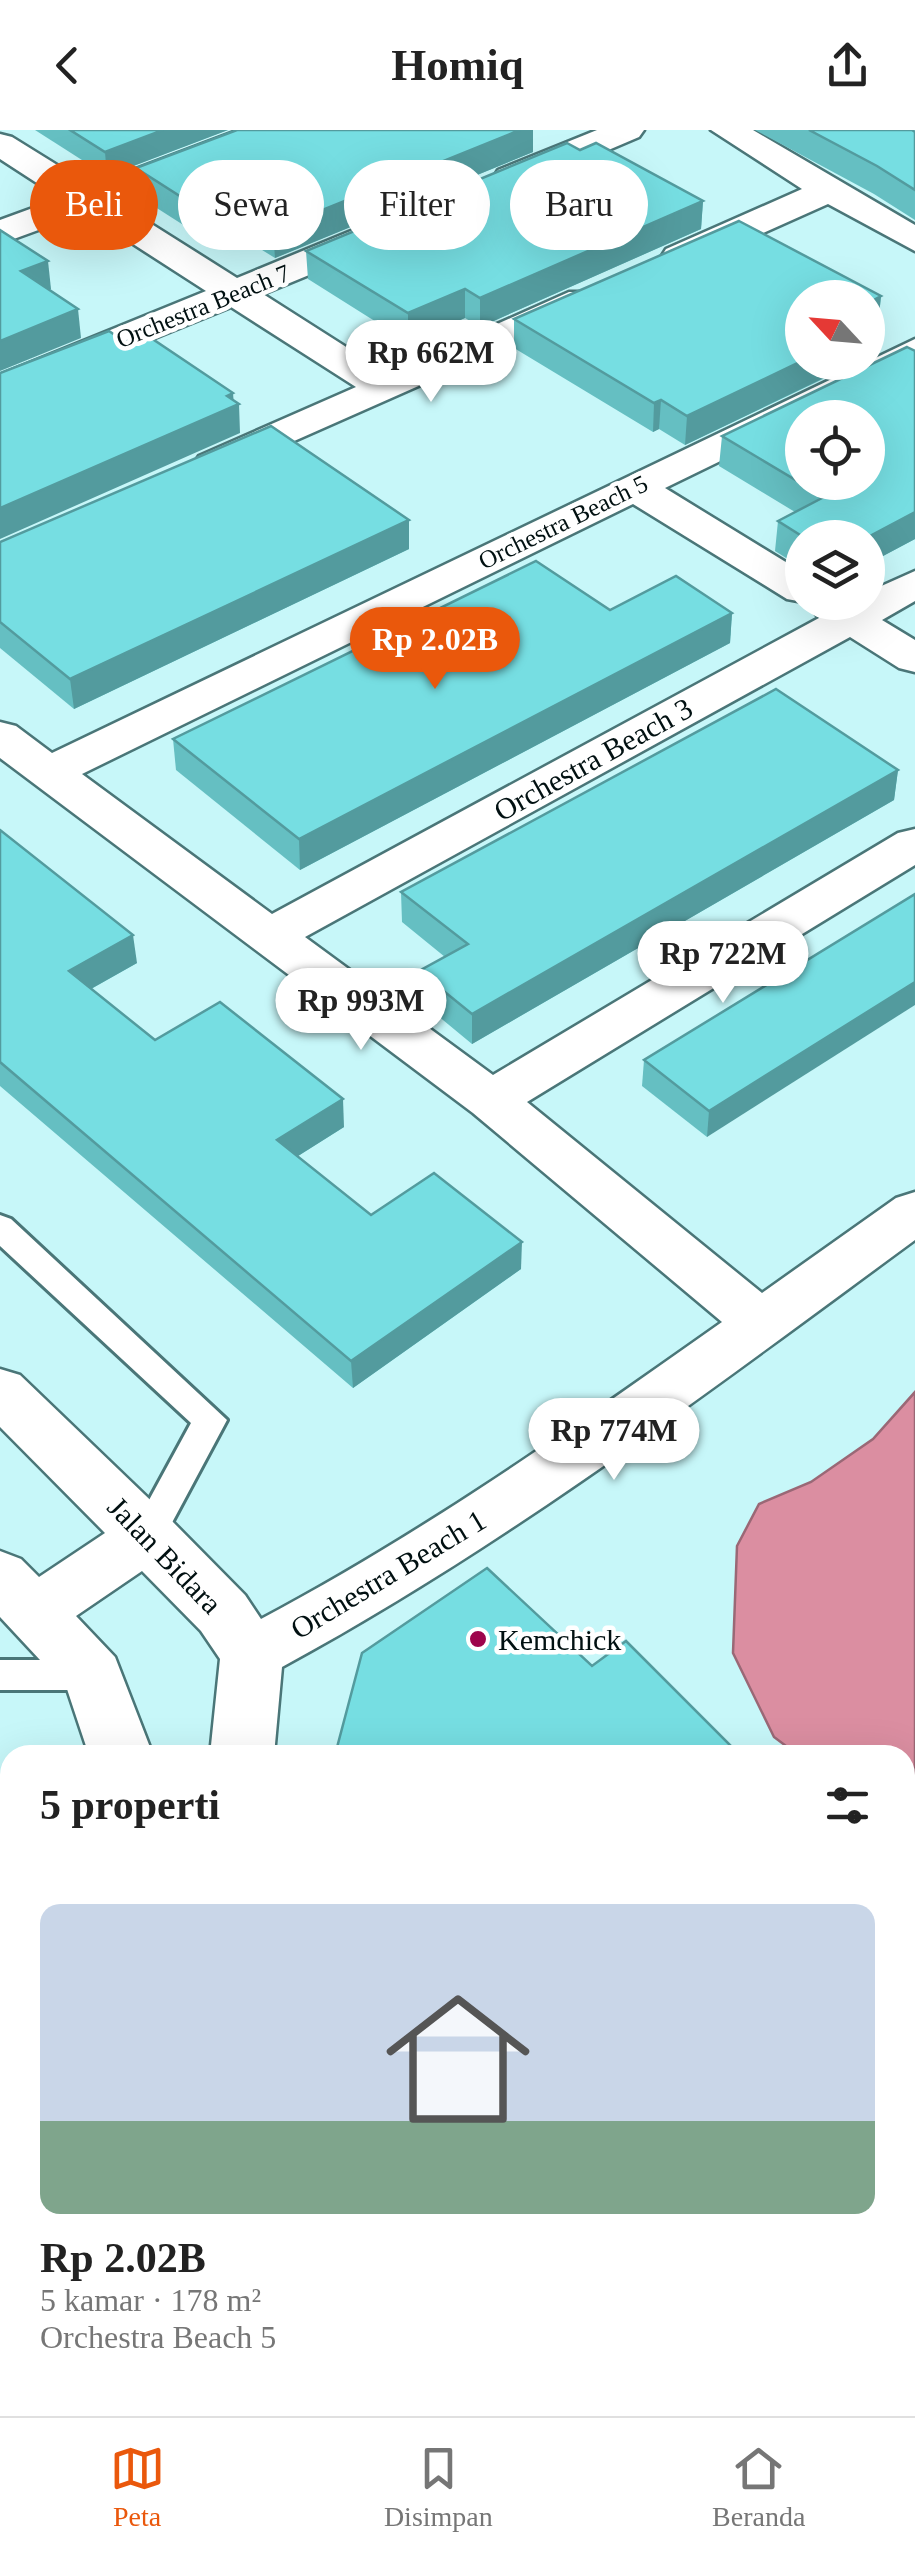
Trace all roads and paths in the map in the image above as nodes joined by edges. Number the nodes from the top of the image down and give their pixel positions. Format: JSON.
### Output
{"nodes":[{"id":1,"x":271,"y":130,"type":"edge"},
{"id":2,"x":627,"y":130,"type":"edge"},
{"id":3,"x":728,"y":130,"type":"edge"},
{"id":4,"x":0,"y":144,"type":"edge"},
{"id":5,"x":30,"y":163,"type":"edge"},
{"id":6,"x":158,"y":173,"type":"edge"},
{"id":7,"x":490,"y":187,"type":"edge"},
{"id":8,"x":833,"y":188,"type":"junction"},
{"id":9,"x":30,"y":222,"type":"edge"},
{"id":10,"x":0,"y":233,"type":"edge"},
{"id":11,"x":915,"y":240,"type":"edge"},
{"id":12,"x":158,"y":244,"type":"edge"},
{"id":13,"x":344,"y":247,"type":"edge"},
{"id":14,"x":654,"y":268,"type":"edge"},
{"id":15,"x":618,"y":284,"type":"edge"},
{"id":16,"x":234,"y":292,"type":"junction"},
{"id":17,"x":915,"y":351,"type":"edge"},
{"id":18,"x":385,"y":388,"type":"junction"},
{"id":19,"x":0,"y":390,"type":"edge"},
{"id":20,"x":175,"y":482,"type":"edge"},
{"id":21,"x":635,"y":487,"type":"junction"},
{"id":22,"x":785,"y":580,"type":"edge"},
{"id":23,"x":915,"y":584,"type":"edge"},
{"id":24,"x":885,"y":594,"type":"edge"},
{"id":25,"x":821,"y":620,"type":"edge"},
{"id":26,"x":852,"y":620,"type":"edge"},
{"id":27,"x":915,"y":659,"type":"edge"},
{"id":28,"x":0,"y":736,"type":"edge"},
{"id":29,"x":49,"y":772,"type":"junction"},
{"id":30,"x":915,"y":844,"type":"edge"},
{"id":31,"x":271,"y":935,"type":"junction"},
{"id":32,"x":491,"y":1100,"type":"junction"},
{"id":33,"x":915,"y":1212,"type":"edge"},
{"id":34,"x":0,"y":1227,"type":"edge"},
{"id":35,"x":759,"y":1322,"type":"junction"},
{"id":36,"x":0,"y":1391,"type":"edge"},
{"id":37,"x":148,"y":1535,"type":"junction"},
{"id":38,"x":16,"y":1595,"type":"edge"},
{"id":39,"x":251,"y":1654,"type":"junction"},
{"id":40,"x":0,"y":1675,"type":"edge"},
{"id":41,"x":94,"y":1675,"type":"junction"},
{"id":42,"x":118,"y":1745,"type":"edge"},
{"id":43,"x":244,"y":1745,"type":"edge"}],
"edges":[{"from":1,"to":6,"type":"street"},
{"from":2,"to":7,"type":"street"},
{"from":3,"to":8,"type":"street"},
{"from":4,"to":5,"type":"street"},
{"from":8,"to":11,"type":"street"},
{"from":8,"to":14,"type":"street"},
{"from":9,"to":10,"type":"street"},
{"from":12,"to":16,"type":"street"},
{"from":13,"to":16,"type":"street","name":"Orchestra Beach 7"},
{"from":15,"to":18,"type":"street"},
{"from":16,"to":18,"type":"street"},
{"from":16,"to":19,"type":"street","name":"Orchestra Beach 7"},
{"from":17,"to":21,"type":"street","name":"Orchestra Beach 5"},
{"from":18,"to":20,"type":"street"},
{"from":21,"to":22,"type":"street"},
{"from":21,"to":29,"type":"street","name":"Orchestra Beach 5"},
{"from":23,"to":24,"type":"street","name":"Orchestra Beach 3"},
{"from":25,"to":31,"type":"street","name":"Orchestra Beach 3"},
{"from":26,"to":27,"type":"street"},
{"from":28,"to":29,"type":"street"},
{"from":29,"to":31,"type":"street"},
{"from":30,"to":32,"type":"street"},
{"from":31,"to":32,"type":"street"},
{"from":32,"to":35,"type":"street"},
{"from":33,"to":35,"type":"street","name":"Orchestra Beach 1"},
{"from":34,"to":37,"type":"lane"},
{"from":35,"to":39,"type":"street","name":"Orchestra Beach 1"},
{"from":36,"to":37,"type":"street","name":"Jalan Bidara"},
{"from":37,"to":38,"type":"street"},
{"from":37,"to":39,"type":"street","name":"Jalan Bidara"},
{"from":38,"to":41,"type":"street"},
{"from":39,"to":43,"type":"street"},
{"from":40,"to":41,"type":"lane"},
{"from":41,"to":42,"type":"street"}]}
